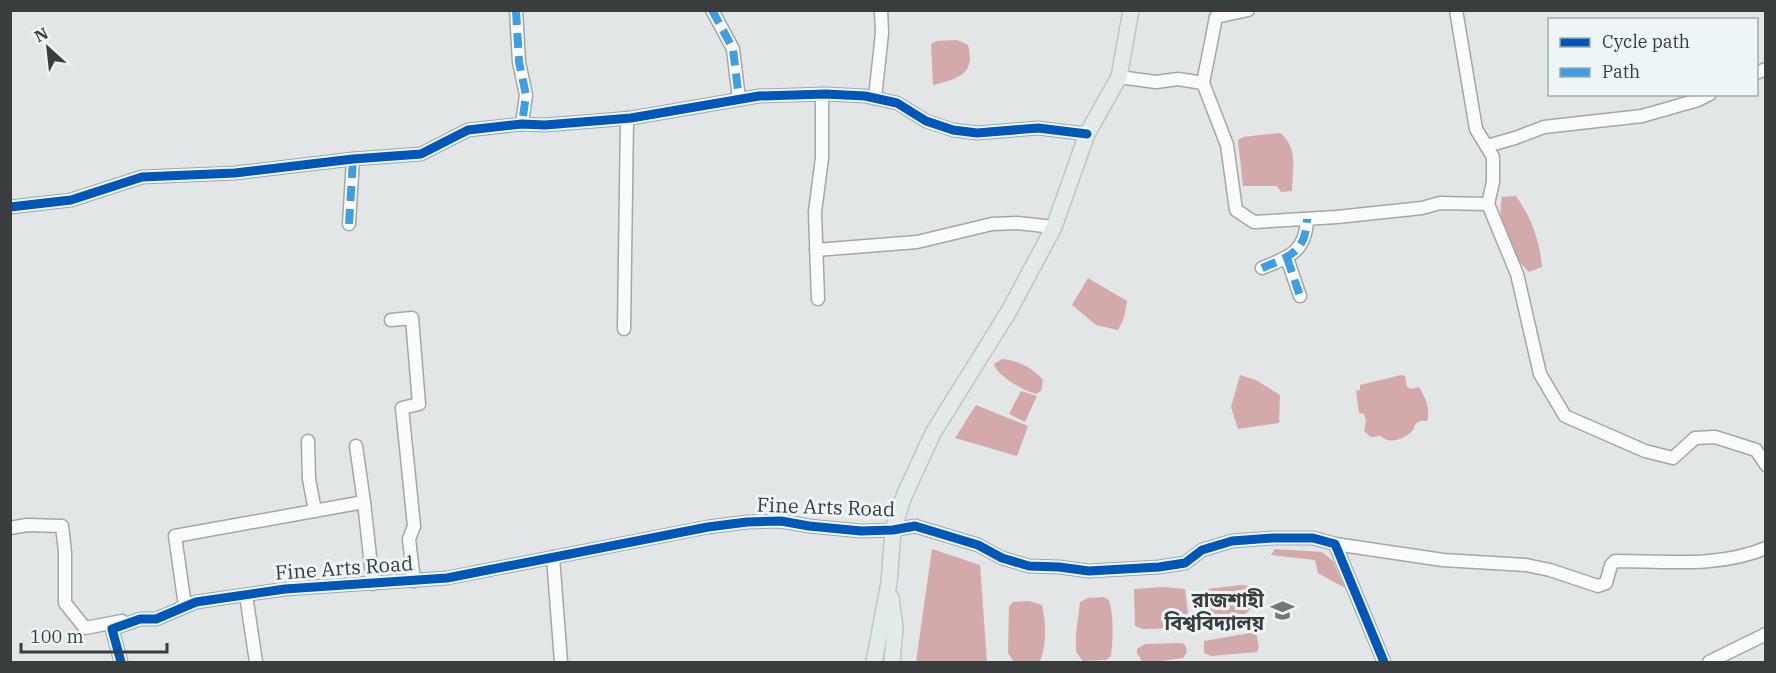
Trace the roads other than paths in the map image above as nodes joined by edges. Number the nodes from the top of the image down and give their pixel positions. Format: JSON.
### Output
{"nodes":[{"id":1,"x":516,"y":10,"type":"edge"},
{"id":2,"x":712,"y":10,"type":"edge"},
{"id":3,"x":881,"y":10,"type":"edge"},
{"id":4,"x":1131,"y":10,"type":"edge"},
{"id":5,"x":1248,"y":10,"type":"edge"},
{"id":6,"x":1456,"y":10,"type":"edge"},
{"id":7,"x":1119,"y":77,"type":"junction"},
{"id":8,"x":1203,"y":82,"type":"junction"},
{"id":9,"x":822,"y":94,"type":"junction"},
{"id":10,"x":1706,"y":96,"type":"edge"},
{"id":11,"x":875,"y":98,"type":"junction"},
{"id":12,"x":739,"y":99,"type":"junction"},
{"id":13,"x":627,"y":118,"type":"junction"},
{"id":14,"x":522,"y":124,"type":"junction"},
{"id":15,"x":1087,"y":134,"type":"junction"},
{"id":16,"x":1487,"y":146,"type":"junction"},
{"id":17,"x":353,"y":159,"type":"junction"},
{"id":18,"x":1488,"y":204,"type":"junction"},
{"id":19,"x":10,"y":207,"type":"edge"},
{"id":20,"x":1307,"y":219,"type":"junction"},
{"id":21,"x":349,"y":224,"type":"dead end"},
{"id":22,"x":1054,"y":227,"type":"junction"},
{"id":23,"x":816,"y":250,"type":"junction"},
{"id":24,"x":1287,"y":258,"type":"junction"},
{"id":25,"x":1262,"y":268,"type":"dead end"},
{"id":26,"x":1299,"y":296,"type":"dead end"},
{"id":27,"x":818,"y":300,"type":"dead end"},
{"id":28,"x":391,"y":320,"type":"dead end"},
{"id":29,"x":624,"y":329,"type":"dead end"},
{"id":30,"x":308,"y":441,"type":"dead end"},
{"id":31,"x":356,"y":446,"type":"dead end"},
{"id":32,"x":1766,"y":465,"type":"edge"},
{"id":33,"x":364,"y":502,"type":"junction"},
{"id":34,"x":315,"y":511,"type":"junction"},
{"id":35,"x":10,"y":528,"type":"edge"},
{"id":36,"x":893,"y":530,"type":"junction"},
{"id":37,"x":1335,"y":544,"type":"junction"},
{"id":38,"x":1766,"y":548,"type":"edge"},
{"id":39,"x":553,"y":557,"type":"junction"},
{"id":40,"x":414,"y":580,"type":"junction"},
{"id":41,"x":889,"y":583,"type":"junction"},
{"id":42,"x":373,"y":584,"type":"junction"},
{"id":43,"x":246,"y":595,"type":"junction"},
{"id":44,"x":185,"y":606,"type":"junction"},
{"id":45,"x":167,"y":614,"type":"junction"},
{"id":46,"x":1766,"y":634,"type":"edge"},
{"id":47,"x":121,"y":663,"type":"edge"},
{"id":48,"x":256,"y":663,"type":"edge"},
{"id":49,"x":561,"y":663,"type":"edge"},
{"id":50,"x":874,"y":663,"type":"edge"},
{"id":51,"x":892,"y":663,"type":"edge"},
{"id":52,"x":1384,"y":663,"type":"edge"},
{"id":53,"x":1709,"y":663,"type":"edge"}],
"edges":[{"from":1,"to":14,"type":"street"},
{"from":2,"to":12,"type":"street"},
{"from":3,"to":11,"type":"street"},
{"from":4,"to":7,"type":"main road"},
{"from":5,"to":8,"type":"street"},
{"from":6,"to":16,"type":"street"},
{"from":7,"to":8,"type":"street"},
{"from":7,"to":15,"type":"main road"},
{"from":8,"to":20,"type":"street"},
{"from":9,"to":11,"type":"street"},
{"from":9,"to":12,"type":"street"},
{"from":9,"to":23,"type":"street"},
{"from":10,"to":16,"type":"street"},
{"from":11,"to":15,"type":"street"},
{"from":12,"to":13,"type":"street"},
{"from":13,"to":14,"type":"street"},
{"from":13,"to":29,"type":"street"},
{"from":14,"to":17,"type":"street"},
{"from":15,"to":22,"type":"main road"},
{"from":16,"to":18,"type":"street"},
{"from":17,"to":19,"type":"street"},
{"from":17,"to":21,"type":"street"},
{"from":18,"to":20,"type":"street"},
{"from":18,"to":32,"type":"street"},
{"from":20,"to":24,"type":"street"},
{"from":22,"to":23,"type":"street"},
{"from":22,"to":36,"type":"main road"},
{"from":23,"to":27,"type":"street"},
{"from":24,"to":25,"type":"street"},
{"from":24,"to":26,"type":"street"},
{"from":28,"to":40,"type":"street"},
{"from":30,"to":34,"type":"street"},
{"from":31,"to":33,"type":"street"},
{"from":33,"to":34,"type":"street"},
{"from":33,"to":42,"type":"street"},
{"from":34,"to":44,"type":"street"},
{"from":35,"to":45,"type":"street"},
{"from":36,"to":37,"type":"street","name":"Fine Arts Road"},
{"from":36,"to":39,"type":"street","name":"Fine Arts Road"},
{"from":36,"to":41,"type":"main road"},
{"from":37,"to":38,"type":"street","name":"Fine Arts Road"},
{"from":37,"to":52,"type":"street"},
{"from":39,"to":40,"type":"street","name":"Fine Arts Road"},
{"from":39,"to":49,"type":"street"},
{"from":40,"to":42,"type":"street","name":"Fine Arts Road"},
{"from":41,"to":50,"type":"main road"},
{"from":41,"to":51,"type":"main road"},
{"from":42,"to":43,"type":"street","name":"Fine Arts Road"},
{"from":43,"to":44,"type":"street","name":"Fine Arts Road"},
{"from":43,"to":48,"type":"street"},
{"from":44,"to":45,"type":"street","name":"Fine Arts Road"},
{"from":45,"to":47,"type":"street","name":"Fine Arts Road"},
{"from":46,"to":53,"type":"street"}]}
